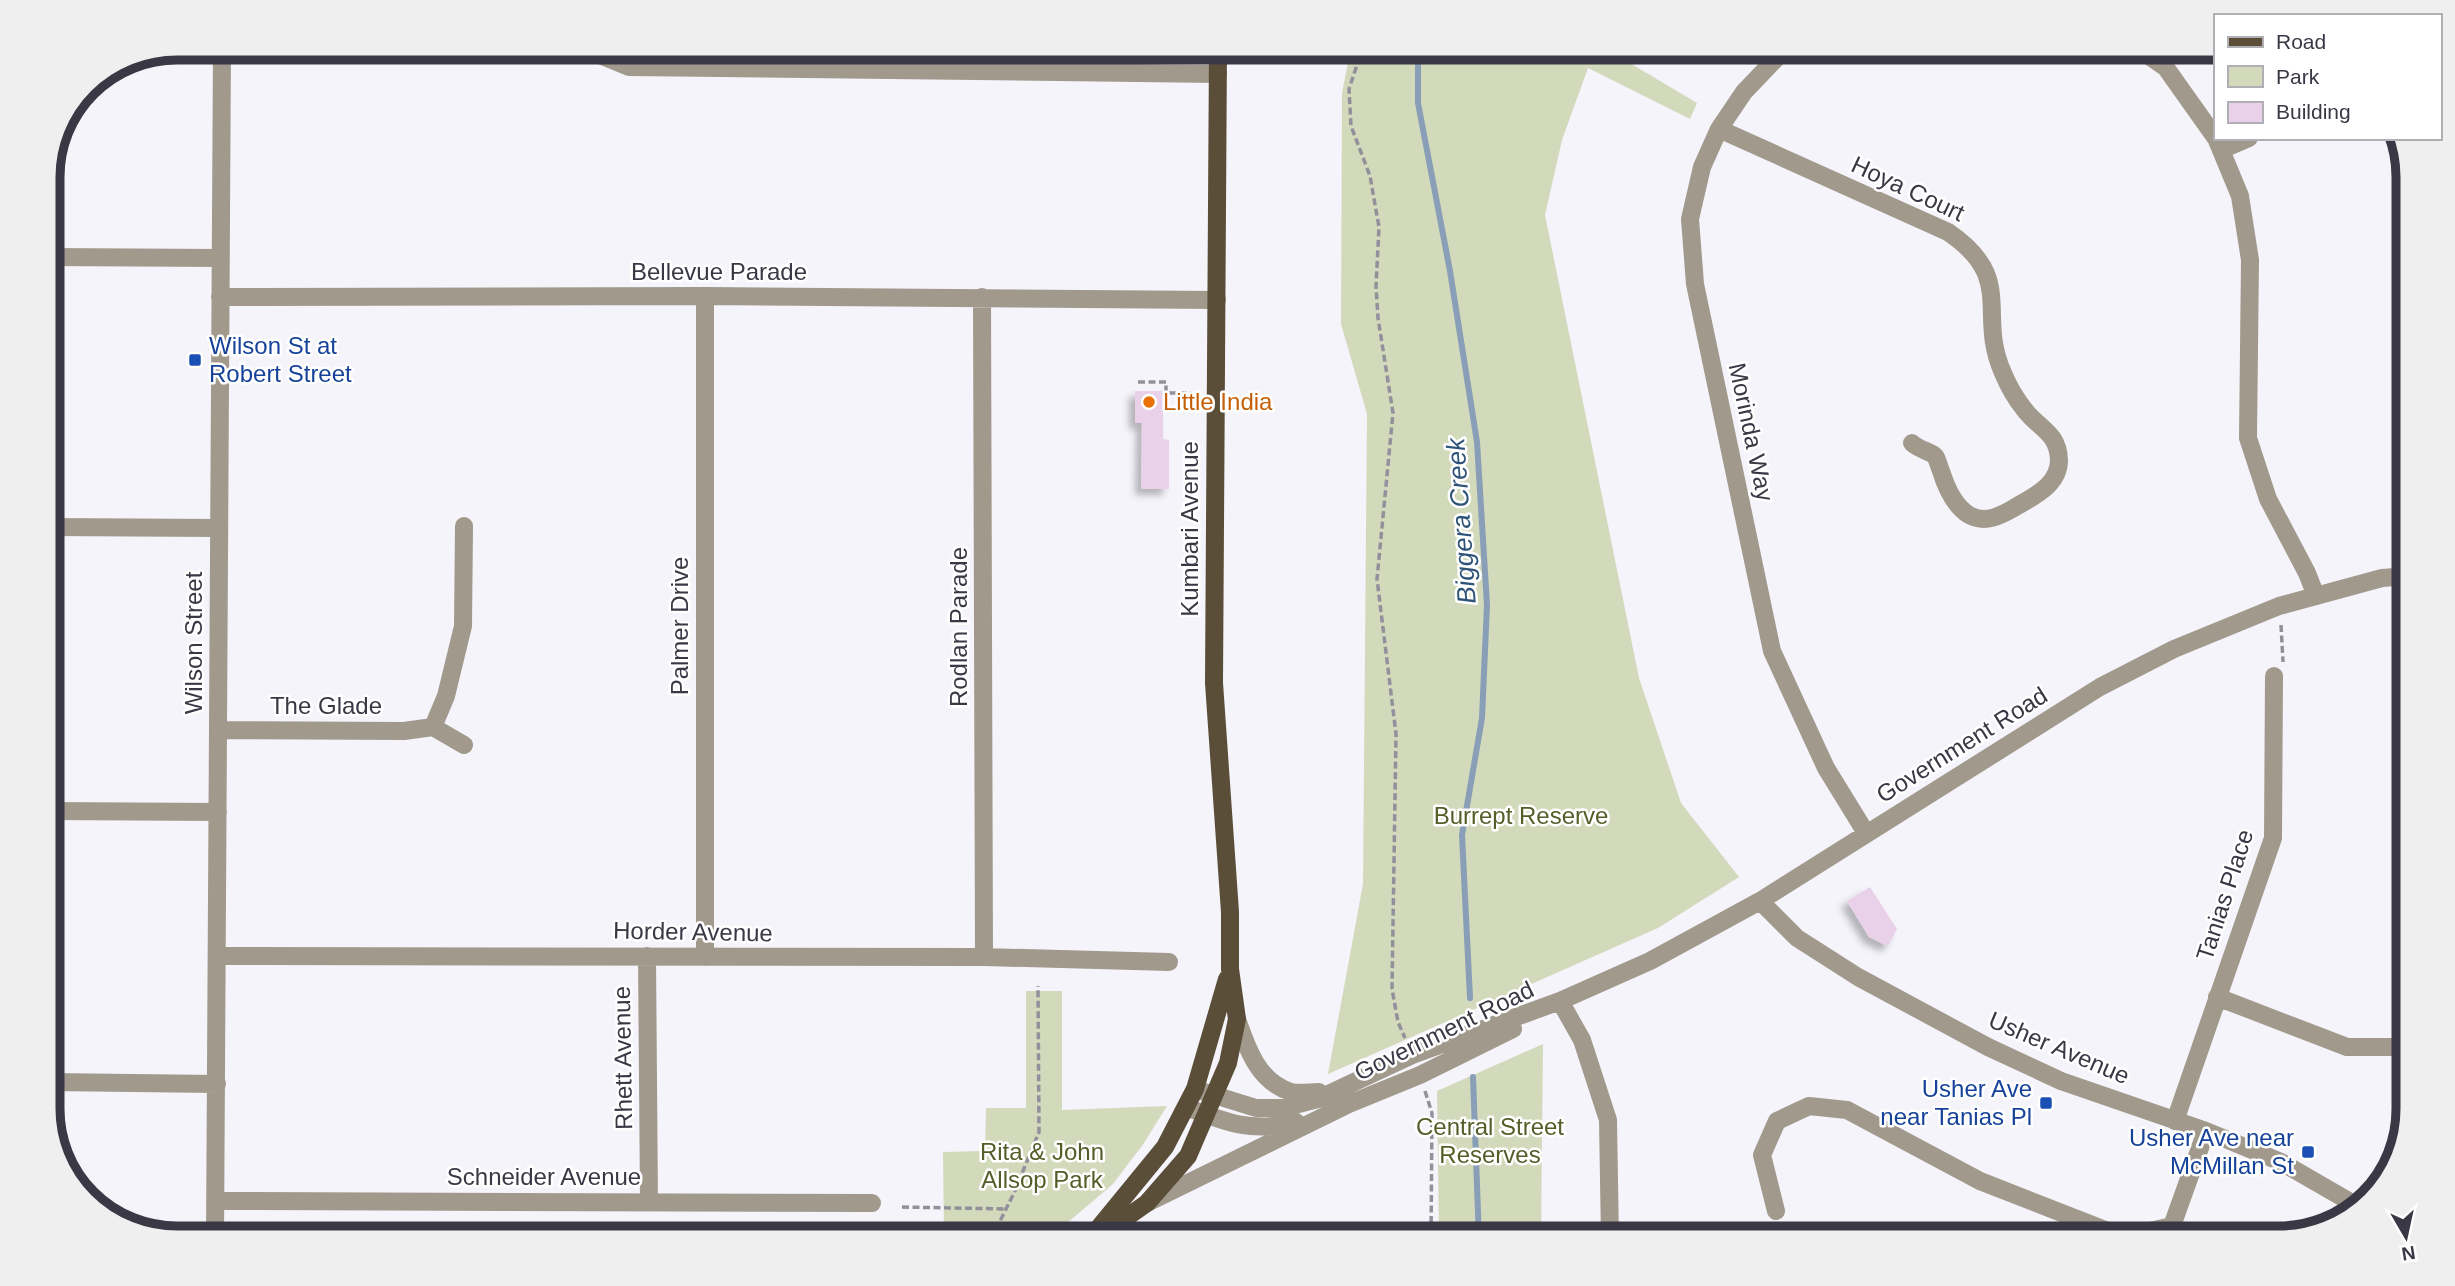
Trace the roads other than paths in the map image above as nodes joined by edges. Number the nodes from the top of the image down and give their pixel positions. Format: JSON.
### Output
{"nodes":[{"id":1,"x":222,"y":60,"type":"edge"},
{"id":2,"x":612,"y":60,"type":"edge"},
{"id":3,"x":1218,"y":60,"type":"edge"},
{"id":4,"x":1775,"y":60,"type":"edge"},
{"id":5,"x":2155,"y":60,"type":"edge"},
{"id":6,"x":1218,"y":75,"type":"junction"},
{"id":7,"x":1719,"y":130,"type":"junction"},
{"id":8,"x":2214,"y":138,"type":"edge"},
{"id":9,"x":2217,"y":142,"type":"edge"},
{"id":10,"x":60,"y":257,"type":"edge"},
{"id":11,"x":220,"y":258,"type":"junction"},
{"id":12,"x":705,"y":296,"type":"junction"},
{"id":13,"x":220,"y":297,"type":"junction"},
{"id":14,"x":982,"y":298,"type":"junction"},
{"id":15,"x":1217,"y":300,"type":"junction"},
{"id":16,"x":1912,"y":443,"type":"dead end"},
{"id":17,"x":464,"y":526,"type":"dead end"},
{"id":18,"x":60,"y":527,"type":"edge"},
{"id":19,"x":218,"y":528,"type":"junction"},
{"id":20,"x":2395,"y":577,"type":"edge"},
{"id":21,"x":2316,"y":596,"type":"junction"},
{"id":22,"x":2274,"y":676,"type":"road end"},
{"id":23,"x":433,"y":727,"type":"junction"},
{"id":24,"x":219,"y":730,"type":"junction"},
{"id":25,"x":464,"y":744,"type":"dead end"},
{"id":26,"x":60,"y":811,"type":"edge"},
{"id":27,"x":218,"y":812,"type":"junction"},
{"id":28,"x":1866,"y":833,"type":"junction"},
{"id":29,"x":1760,"y":901,"type":"junction"},
{"id":30,"x":217,"y":956,"type":"junction"},
{"id":31,"x":647,"y":956,"type":"junction"},
{"id":32,"x":705,"y":957,"type":"junction"},
{"id":33,"x":985,"y":957,"type":"junction"},
{"id":34,"x":1169,"y":961,"type":"dead end"},
{"id":35,"x":1230,"y":969,"type":"junction"},
{"id":36,"x":2217,"y":997,"type":"junction"},
{"id":37,"x":1560,"y":1001,"type":"junction"},
{"id":38,"x":1237,"y":1019,"type":"junction"},
{"id":39,"x":2396,"y":1047,"type":"edge"},
{"id":40,"x":60,"y":1082,"type":"edge"},
{"id":41,"x":216,"y":1084,"type":"junction"},
{"id":42,"x":1195,"y":1089,"type":"junction"},
{"id":43,"x":1215,"y":1096,"type":"junction"},
{"id":44,"x":1347,"y":1096,"type":"junction"},
{"id":45,"x":1186,"y":1107,"type":"junction"},
{"id":46,"x":1207,"y":1115,"type":"junction"},
{"id":47,"x":2175,"y":1121,"type":"junction"},
{"id":48,"x":2206,"y":1131,"type":"junction"},
{"id":49,"x":215,"y":1201,"type":"junction"},
{"id":50,"x":649,"y":1202,"type":"junction"},
{"id":51,"x":872,"y":1203,"type":"dead end"},
{"id":52,"x":1147,"y":1203,"type":"junction"},
{"id":53,"x":2350,"y":1203,"type":"edge"},
{"id":54,"x":1776,"y":1212,"type":"dead end"},
{"id":55,"x":215,"y":1226,"type":"edge"},
{"id":56,"x":1101,"y":1226,"type":"edge"},
{"id":57,"x":1114,"y":1226,"type":"edge"},
{"id":58,"x":1611,"y":1226,"type":"edge"},
{"id":59,"x":2096,"y":1226,"type":"edge"},
{"id":60,"x":2178,"y":1226,"type":"edge"}],
"edges":[{"from":1,"to":11,"type":"street","name":"Wilson Street"},
{"from":2,"to":6,"type":"street"},
{"from":3,"to":6,"type":"main road","name":"Kumbari Avenue"},
{"from":4,"to":7,"type":"street","name":"Morinda Way"},
{"from":5,"to":8,"type":"street"},
{"from":6,"to":15,"type":"main road","name":"Kumbari Avenue"},
{"from":7,"to":16,"type":"street","name":"Hoya Court"},
{"from":7,"to":28,"type":"street","name":"Morinda Way"},
{"from":9,"to":21,"type":"street"},
{"from":10,"to":11,"type":"street"},
{"from":11,"to":13,"type":"street","name":"Wilson Street"},
{"from":12,"to":13,"type":"street","name":"Bellevue Parade"},
{"from":12,"to":14,"type":"street","name":"Bellevue Parade"},
{"from":12,"to":32,"type":"street","name":"Palmer Drive"},
{"from":13,"to":19,"type":"street","name":"Wilson Street"},
{"from":14,"to":15,"type":"street","name":"Bellevue Parade"},
{"from":14,"to":33,"type":"street","name":"Rodlan Parade"},
{"from":15,"to":35,"type":"main road","name":"Kumbari Avenue"},
{"from":17,"to":23,"type":"street"},
{"from":18,"to":19,"type":"street"},
{"from":19,"to":24,"type":"street","name":"Wilson Street"},
{"from":20,"to":21,"type":"street","name":"Government Road"},
{"from":21,"to":28,"type":"street","name":"Government Road"},
{"from":22,"to":36,"type":"street","name":"Tanias Place"},
{"from":23,"to":24,"type":"street","name":"The Glade"},
{"from":23,"to":25,"type":"street"},
{"from":24,"to":27,"type":"street","name":"Wilson Street"},
{"from":26,"to":27,"type":"street"},
{"from":27,"to":30,"type":"street","name":"Wilson Street"},
{"from":28,"to":29,"type":"street","name":"Government Road"},
{"from":29,"to":37,"type":"street","name":"Government Road"},
{"from":29,"to":47,"type":"street","name":"Usher Avenue"},
{"from":30,"to":31,"type":"street","name":"Horder Avenue"},
{"from":30,"to":41,"type":"street","name":"Wilson Street"},
{"from":31,"to":32,"type":"street","name":"Horder Avenue"},
{"from":31,"to":50,"type":"street","name":"Rhett Avenue"},
{"from":32,"to":33,"type":"street","name":"Horder Avenue"},
{"from":33,"to":34,"type":"street","name":"Horder Avenue"},
{"from":35,"to":38,"type":"main road","name":"Kumbari Avenue"},
{"from":35,"to":42,"type":"main road","name":"Kumbari Avenue"},
{"from":36,"to":39,"type":"street"},
{"from":36,"to":47,"type":"street","name":"Tanias Place"},
{"from":37,"to":44,"type":"street","name":"Government Road"},
{"from":37,"to":44,"type":"street","name":"Government Road"},
{"from":37,"to":58,"type":"street"},
{"from":38,"to":43,"type":"main road","name":"Kumbari Avenue"},
{"from":38,"to":44,"type":"street","name":"Government Road"},
{"from":40,"to":41,"type":"street"},
{"from":41,"to":49,"type":"street","name":"Wilson Street"},
{"from":42,"to":43,"type":"street","name":"Government Road"},
{"from":42,"to":45,"type":"main road"},
{"from":43,"to":44,"type":"street","name":"Government Road"},
{"from":43,"to":46,"type":"main road","name":"Government Road"},
{"from":44,"to":46,"type":"street","name":"Government Road"},
{"from":44,"to":52,"type":"street","name":"Government Road"},
{"from":45,"to":46,"type":"street","name":"Government Road"},
{"from":45,"to":56,"type":"main road"},
{"from":46,"to":52,"type":"main road","name":"Government Road"},
{"from":47,"to":48,"type":"street","name":"Usher Avenue"},
{"from":48,"to":53,"type":"street","name":"Usher Avenue"},
{"from":48,"to":60,"type":"street"},
{"from":49,"to":50,"type":"street","name":"Schneider Avenue"},
{"from":49,"to":55,"type":"street","name":"Wilson Street"},
{"from":50,"to":51,"type":"street","name":"Schneider Avenue"},
{"from":52,"to":57,"type":"main road","name":"Government Road"},
{"from":54,"to":59,"type":"street"}]}
